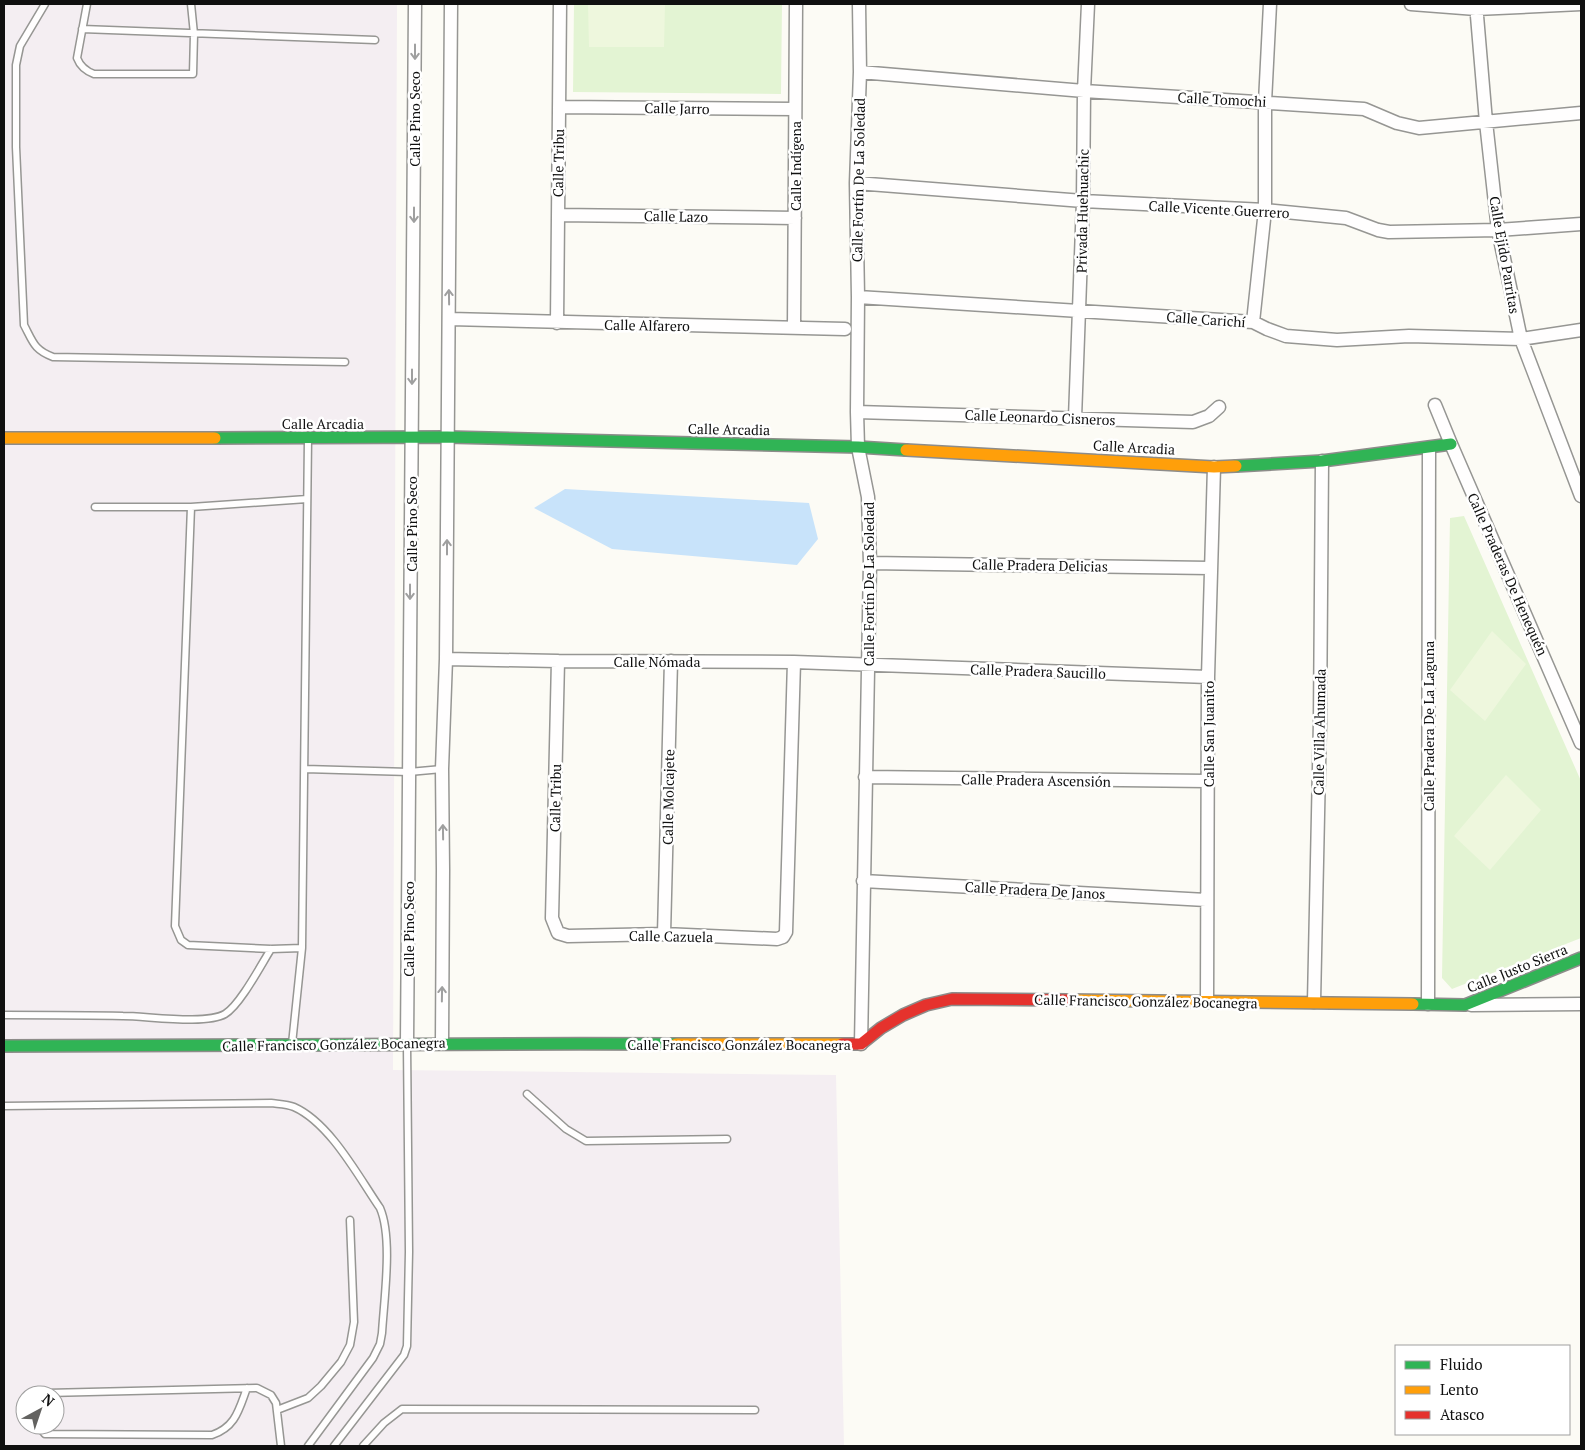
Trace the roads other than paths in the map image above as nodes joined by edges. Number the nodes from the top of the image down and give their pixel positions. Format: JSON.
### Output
{"nodes":[{"id":1,"x":45,"y":4,"type":"edge"},
{"id":2,"x":86,"y":4,"type":"edge"},
{"id":3,"x":191,"y":4,"type":"edge"},
{"id":4,"x":415,"y":4,"type":"edge"},
{"id":5,"x":451,"y":4,"type":"edge"},
{"id":6,"x":560,"y":4,"type":"edge"},
{"id":7,"x":796,"y":4,"type":"edge"},
{"id":8,"x":858,"y":4,"type":"edge"},
{"id":9,"x":1088,"y":4,"type":"edge"},
{"id":10,"x":1270,"y":4,"type":"edge"},
{"id":11,"x":1411,"y":4,"type":"edge"},
{"id":12,"x":1581,"y":4,"type":"edge"},
{"id":13,"x":1476,"y":7,"type":"edge"},
{"id":14,"x":82,"y":29,"type":"junction"},
{"id":15,"x":194,"y":34,"type":"junction"},
{"id":16,"x":375,"y":40,"type":"dead end"},
{"id":17,"x":860,"y":72,"type":"junction"},
{"id":18,"x":1084,"y":91,"type":"junction"},
{"id":19,"x":1265,"y":102,"type":"junction"},
{"id":20,"x":559,"y":107,"type":"junction"},
{"id":21,"x":795,"y":109,"type":"junction"},
{"id":22,"x":1581,"y":113,"type":"edge"},
{"id":23,"x":1486,"y":122,"type":"junction"},
{"id":24,"x":856,"y":183,"type":"junction"},
{"id":25,"x":1083,"y":201,"type":"junction"},
{"id":26,"x":1265,"y":210,"type":"junction"},
{"id":27,"x":558,"y":215,"type":"junction"},
{"id":28,"x":795,"y":218,"type":"junction"},
{"id":29,"x":1581,"y":224,"type":"edge"},
{"id":30,"x":1498,"y":230,"type":"junction"},
{"id":31,"x":858,"y":297,"type":"junction"},
{"id":32,"x":1079,"y":311,"type":"junction"},
{"id":33,"x":450,"y":319,"type":"junction"},
{"id":34,"x":557,"y":322,"type":"junction"},
{"id":35,"x":1253,"y":322,"type":"junction"},
{"id":36,"x":794,"y":328,"type":"junction"},
{"id":37,"x":845,"y":329,"type":"dead end"},
{"id":38,"x":1581,"y":330,"type":"edge"},
{"id":39,"x":1521,"y":339,"type":"junction"},
{"id":40,"x":345,"y":362,"type":"dead end"},
{"id":41,"x":1436,"y":405,"type":"dead end"},
{"id":42,"x":1218,"y":407,"type":"dead end"},
{"id":43,"x":857,"y":412,"type":"junction"},
{"id":44,"x":1075,"y":418,"type":"junction"},
{"id":45,"x":448,"y":437,"type":"junction"},
{"id":46,"x":4,"y":438,"type":"edge"},
{"id":47,"x":308,"y":438,"type":"junction"},
{"id":48,"x":412,"y":438,"type":"junction"},
{"id":49,"x":1451,"y":444,"type":"junction"},
{"id":50,"x":858,"y":447,"type":"junction"},
{"id":51,"x":1429,"y":448,"type":"junction"},
{"id":52,"x":1322,"y":461,"type":"junction"},
{"id":53,"x":1214,"y":467,"type":"junction"},
{"id":54,"x":1581,"y":496,"type":"edge"},
{"id":55,"x":308,"y":499,"type":"junction"},
{"id":56,"x":95,"y":507,"type":"dead end"},
{"id":57,"x":191,"y":507,"type":"junction"},
{"id":58,"x":870,"y":563,"type":"junction"},
{"id":59,"x":1210,"y":568,"type":"junction"},
{"id":60,"x":446,"y":659,"type":"junction"},
{"id":61,"x":671,"y":661,"type":"junction"},
{"id":62,"x":558,"y":662,"type":"junction"},
{"id":63,"x":794,"y":662,"type":"junction"},
{"id":64,"x":868,"y":664,"type":"junction"},
{"id":65,"x":1208,"y":677,"type":"junction"},
{"id":66,"x":1581,"y":743,"type":"edge"},
{"id":67,"x":305,"y":768,"type":"junction"},
{"id":68,"x":442,"y":768,"type":"junction"},
{"id":69,"x":409,"y":772,"type":"junction"},
{"id":70,"x":865,"y":777,"type":"junction"},
{"id":71,"x":1207,"y":781,"type":"junction"},
{"id":72,"x":863,"y":881,"type":"junction"},
{"id":73,"x":1206,"y":900,"type":"junction"},
{"id":74,"x":558,"y":933,"type":"joint"},
{"id":75,"x":664,"y":934,"type":"junction"},
{"id":76,"x":302,"y":948,"type":"junction"},
{"id":77,"x":271,"y":949,"type":"junction"},
{"id":78,"x":1581,"y":958,"type":"edge"},
{"id":79,"x":1207,"y":1002,"type":"junction"},
{"id":80,"x":1314,"y":1002,"type":"junction"},
{"id":81,"x":1428,"y":1004,"type":"junction"},
{"id":82,"x":1581,"y":1004,"type":"edge"},
{"id":83,"x":1465,"y":1005,"type":"junction"},
{"id":84,"x":4,"y":1015,"type":"edge"},
{"id":85,"x":442,"y":1043,"type":"junction"},
{"id":86,"x":407,"y":1044,"type":"junction"},
{"id":87,"x":861,"y":1044,"type":"junction"},
{"id":88,"x":4,"y":1046,"type":"edge"},
{"id":89,"x":292,"y":1046,"type":"junction"},
{"id":90,"x":527,"y":1094,"type":"dead end"},
{"id":91,"x":4,"y":1106,"type":"edge"},
{"id":92,"x":727,"y":1139,"type":"dead end"},
{"id":93,"x":350,"y":1220,"type":"dead end"},
{"id":94,"x":248,"y":1388,"type":"junction"},
{"id":95,"x":65,"y":1393,"type":"edge"},
{"id":96,"x":277,"y":1410,"type":"junction"},
{"id":97,"x":755,"y":1410,"type":"dead end"},
{"id":98,"x":65,"y":1434,"type":"edge"},
{"id":99,"x":281,"y":1446,"type":"edge"},
{"id":100,"x":308,"y":1446,"type":"edge"},
{"id":101,"x":334,"y":1446,"type":"edge"},
{"id":102,"x":363,"y":1446,"type":"edge"}],
"edges":[{"from":1,"to":40,"type":"lane"},
{"from":2,"to":14,"type":"lane"},
{"from":3,"to":15,"type":"lane"},
{"from":4,"to":48,"type":"street","name":"Calle Pino Seco","one_way":true},
{"from":33,"to":5,"type":"street","one_way":true},
{"from":6,"to":20,"type":"street","name":"Calle Tribu"},
{"from":7,"to":21,"type":"street","name":"Calle Indígena"},
{"from":8,"to":17,"type":"street","name":"Calle Fortín De La Soledad"},
{"from":9,"to":18,"type":"street","name":"Privada Huehuachic"},
{"from":10,"to":19,"type":"street"},
{"from":11,"to":13,"type":"street"},
{"from":12,"to":13,"type":"street"},
{"from":13,"to":23,"type":"street","name":"Calle Ejido Parritas"},
{"from":14,"to":15,"type":"lane"},
{"from":14,"to":15,"type":"lane"},
{"from":15,"to":16,"type":"lane"},
{"from":17,"to":18,"type":"street","name":"Calle Tomochi"},
{"from":17,"to":24,"type":"street","name":"Calle Fortín De La Soledad"},
{"from":18,"to":19,"type":"street","name":"Calle Tomochi"},
{"from":18,"to":25,"type":"street","name":"Privada Huehuachic"},
{"from":19,"to":23,"type":"street","name":"Calle Tomochi"},
{"from":19,"to":26,"type":"street"},
{"from":20,"to":21,"type":"street","name":"Calle Jarro"},
{"from":20,"to":27,"type":"street","name":"Calle Tribu"},
{"from":21,"to":28,"type":"street","name":"Calle Indígena"},
{"from":22,"to":23,"type":"street","name":"Calle Tomochi"},
{"from":23,"to":30,"type":"street","name":"Calle Ejido Parritas"},
{"from":24,"to":25,"type":"street","name":"Calle Vicente Guerrero"},
{"from":24,"to":31,"type":"street","name":"Calle Fortín De La Soledad"},
{"from":25,"to":26,"type":"street","name":"Calle Vicente Guerrero"},
{"from":25,"to":32,"type":"street","name":"Privada Huehuachic"},
{"from":26,"to":30,"type":"street","name":"Calle Vicente Guerrero"},
{"from":26,"to":35,"type":"street"},
{"from":27,"to":28,"type":"street","name":"Calle Lazo"},
{"from":27,"to":34,"type":"street","name":"Calle Tribu"},
{"from":28,"to":36,"type":"street","name":"Calle Indígena"},
{"from":29,"to":30,"type":"street","name":"Calle Vicente Guerrero"},
{"from":30,"to":39,"type":"street","name":"Calle Ejido Parritas"},
{"from":31,"to":32,"type":"street","name":"Calle Carichí"},
{"from":31,"to":43,"type":"street","name":"Calle Fortín De La Soledad"},
{"from":32,"to":35,"type":"street","name":"Calle Carichí"},
{"from":32,"to":44,"type":"street","name":"Privada Huehuachic"},
{"from":33,"to":34,"type":"street","name":"Calle Alfarero"},
{"from":33,"to":45,"type":"street"},
{"from":34,"to":36,"type":"street","name":"Calle Alfarero"},
{"from":35,"to":39,"type":"street","name":"Calle Carichí"},
{"from":36,"to":37,"type":"street","name":"Calle Alfarero"},
{"from":38,"to":39,"type":"street","name":"Calle Carichí"},
{"from":39,"to":54,"type":"street","name":"Calle Ejido Parritas"},
{"from":41,"to":49,"type":"street","name":"Calle Praderas De Henequén"},
{"from":42,"to":44,"type":"street","name":"Calle Leonardo Cisneros"},
{"from":43,"to":44,"type":"street","name":"Calle Leonardo Cisneros"},
{"from":43,"to":50,"type":"street","name":"Calle Fortín De La Soledad"},
{"from":45,"to":48,"type":"street","name":"Calle Arcadia"},
{"from":45,"to":50,"type":"street","name":"Calle Arcadia"},
{"from":60,"to":45,"type":"street","one_way":true},
{"from":46,"to":47,"type":"street","name":"Calle Arcadia"},
{"from":47,"to":48,"type":"street","name":"Calle Arcadia"},
{"from":47,"to":55,"type":"lane"},
{"from":48,"to":69,"type":"street","name":"Calle Pino Seco","one_way":true},
{"from":49,"to":51,"type":"street","name":"Calle Arcadia"},
{"from":49,"to":66,"type":"street","name":"Calle Praderas De Henequén"},
{"from":50,"to":53,"type":"street","name":"Calle Arcadia"},
{"from":50,"to":58,"type":"street","name":"Calle Fortín De La Soledad"},
{"from":51,"to":52,"type":"street","name":"Calle Arcadia"},
{"from":51,"to":81,"type":"street","name":"Calle Pradera De La Laguna"},
{"from":52,"to":53,"type":"street","name":"Calle Arcadia"},
{"from":52,"to":80,"type":"street","name":"Calle Villa Ahumada"},
{"from":53,"to":59,"type":"street","name":"Calle San Juanito"},
{"from":55,"to":57,"type":"lane"},
{"from":55,"to":67,"type":"lane"},
{"from":56,"to":57,"type":"lane"},
{"from":57,"to":77,"type":"lane"},
{"from":58,"to":59,"type":"street","name":"Calle Pradera Delicias"},
{"from":58,"to":64,"type":"street","name":"Calle Fortín De La Soledad"},
{"from":59,"to":65,"type":"street","name":"Calle San Juanito"},
{"from":60,"to":62,"type":"street","name":"Calle Nómada"},
{"from":60,"to":68,"type":"street"},
{"from":61,"to":62,"type":"street","name":"Calle Nómada"},
{"from":61,"to":63,"type":"street","name":"Calle Nómada"},
{"from":61,"to":75,"type":"street","name":"Calle Molcajete"},
{"from":62,"to":74,"type":"street","name":"Calle Tribu"},
{"from":63,"to":64,"type":"street","name":"Calle Nómada"},
{"from":63,"to":75,"type":"street","name":"Calle Cazuela"},
{"from":64,"to":65,"type":"street","name":"Calle Pradera Saucillo"},
{"from":64,"to":70,"type":"street","name":"Calle Fortín De La Soledad"},
{"from":65,"to":71,"type":"street","name":"Calle San Juanito"},
{"from":67,"to":69,"type":"lane"},
{"from":67,"to":76,"type":"lane"},
{"from":68,"to":69,"type":"lane"},
{"from":85,"to":68,"type":"street","one_way":true},
{"from":69,"to":86,"type":"street","name":"Calle Pino Seco"},
{"from":70,"to":71,"type":"street","name":"Calle Pradera Ascensión"},
{"from":70,"to":72,"type":"street","name":"Calle Fortín De La Soledad"},
{"from":71,"to":73,"type":"street","name":"Calle San Juanito"},
{"from":72,"to":73,"type":"street","name":"Calle Pradera De Janos"},
{"from":72,"to":87,"type":"street","name":"Calle Fortín De La Soledad"},
{"from":73,"to":79,"type":"street","name":"Calle San Juanito"},
{"from":74,"to":75,"type":"street","name":"Calle Cazuela"},
{"from":76,"to":77,"type":"lane"},
{"from":76,"to":89,"type":"lane"},
{"from":77,"to":84,"type":"lane"},
{"from":78,"to":83,"type":"street","name":"Calle Justo Sierra"},
{"from":79,"to":80,"type":"street","name":"Calle Francisco González Bocanegra"},
{"from":79,"to":87,"type":"street","name":"Calle Francisco González Bocanegra"},
{"from":80,"to":81,"type":"street","name":"Calle Francisco González Bocanegra"},
{"from":81,"to":83,"type":"street","name":"Calle Francisco González Bocanegra"},
{"from":82,"to":83,"type":"street","name":"Calle Francisco González Bocanegra"},
{"from":85,"to":86,"type":"street","name":"Calle Francisco González Bocanegra"},
{"from":85,"to":87,"type":"street","name":"Calle Francisco González Bocanegra"},
{"from":86,"to":89,"type":"street","name":"Calle Francisco González Bocanegra"},
{"from":86,"to":101,"type":"lane"},
{"from":88,"to":89,"type":"street","name":"Calle Francisco González Bocanegra"},
{"from":90,"to":92,"type":"lane"},
{"from":91,"to":100,"type":"lane"},
{"from":93,"to":96,"type":"lane"},
{"from":94,"to":95,"type":"lane"},
{"from":94,"to":96,"type":"lane"},
{"from":94,"to":98,"type":"lane"},
{"from":96,"to":99,"type":"lane"},
{"from":97,"to":102,"type":"lane"}]}
